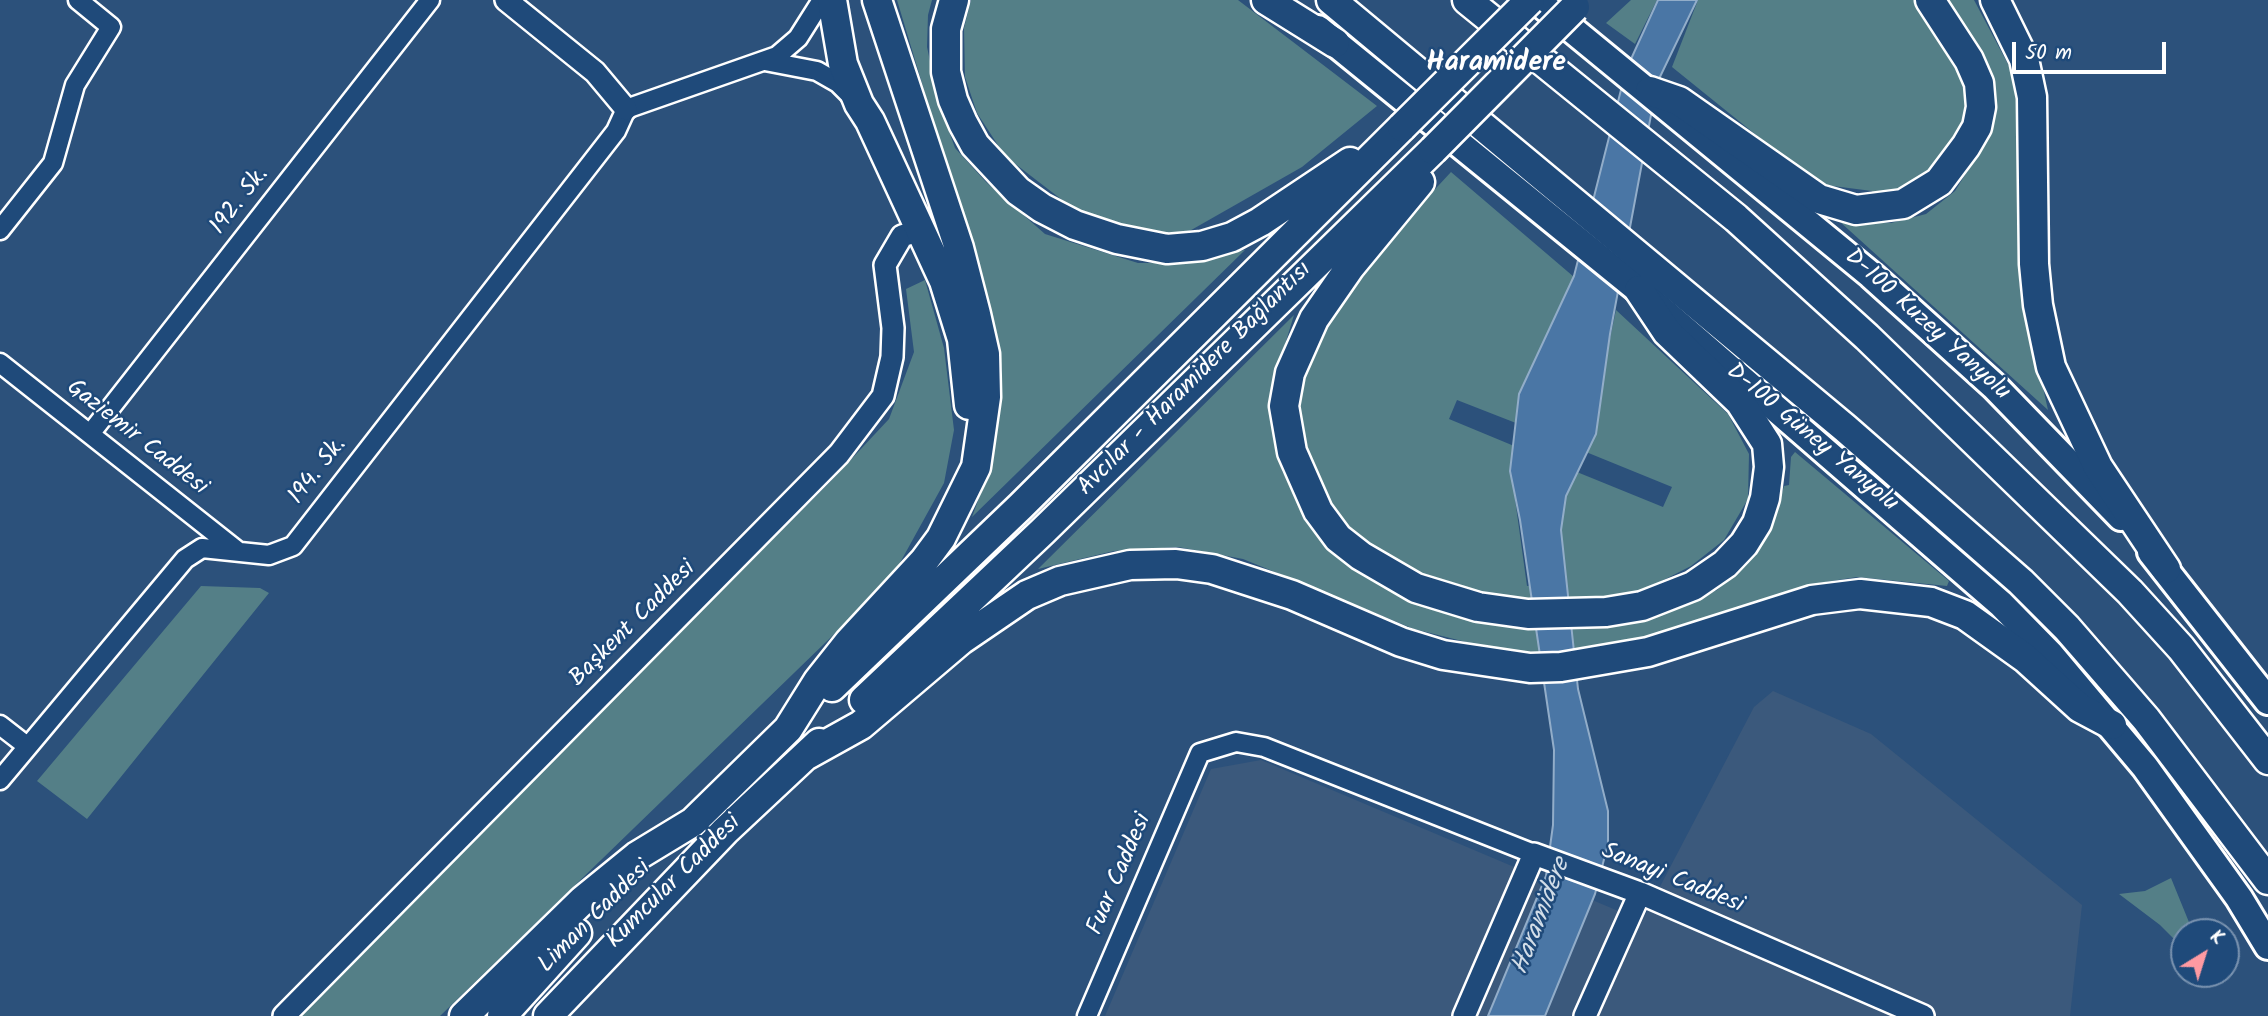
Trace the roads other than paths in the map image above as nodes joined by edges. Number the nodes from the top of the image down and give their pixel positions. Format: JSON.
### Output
{"nodes":[{"id":1,"x":78,"y":0,"type":"edge"},
{"id":2,"x":430,"y":0,"type":"edge"},
{"id":3,"x":506,"y":0,"type":"edge"},
{"id":4,"x":822,"y":0,"type":"edge"},
{"id":5,"x":832,"y":0,"type":"edge"},
{"id":6,"x":877,"y":0,"type":"edge"},
{"id":7,"x":954,"y":0,"type":"edge"},
{"id":8,"x":1266,"y":0,"type":"edge"},
{"id":9,"x":1284,"y":0,"type":"edge"},
{"id":10,"x":1331,"y":0,"type":"edge"},
{"id":11,"x":1466,"y":0,"type":"edge"},
{"id":12,"x":1530,"y":0,"type":"edge"},
{"id":13,"x":1536,"y":0,"type":"edge"},
{"id":14,"x":1930,"y":0,"type":"edge"},
{"id":15,"x":1995,"y":0,"type":"edge"},
{"id":16,"x":1581,"y":2,"type":"edge"},
{"id":17,"x":1335,"y":43,"type":"junction"},
{"id":18,"x":761,"y":61,"type":"junction"},
{"id":19,"x":1650,"y":91,"type":"junction"},
{"id":20,"x":859,"y":104,"type":"junction"},
{"id":21,"x":626,"y":109,"type":"junction"},
{"id":22,"x":1402,"y":127,"type":"junction"},
{"id":23,"x":1433,"y":150,"type":"junction"},
{"id":24,"x":0,"y":230,"type":"edge"},
{"id":25,"x":920,"y":230,"type":"junction"},
{"id":26,"x":1639,"y":290,"type":"junction"},
{"id":27,"x":0,"y":363,"type":"edge"},
{"id":28,"x":90,"y":434,"type":"junction"},
{"id":29,"x":976,"y":467,"type":"junction"},
{"id":30,"x":241,"y":554,"type":"junction"},
{"id":31,"x":2166,"y":569,"type":"junction"},
{"id":32,"x":2268,"y":701,"type":"edge"},
{"id":33,"x":0,"y":725,"type":"edge"},
{"id":34,"x":2112,"y":725,"type":"junction"},
{"id":35,"x":788,"y":729,"type":"junction"},
{"id":36,"x":27,"y":746,"type":"junction"},
{"id":37,"x":1200,"y":753,"type":"joint"},
{"id":38,"x":807,"y":755,"type":"junction"},
{"id":39,"x":2268,"y":760,"type":"edge"},
{"id":40,"x":0,"y":780,"type":"edge"},
{"id":41,"x":692,"y":822,"type":"junction"},
{"id":42,"x":1534,"y":854,"type":"junction"},
{"id":43,"x":2268,"y":880,"type":"edge"},
{"id":44,"x":1640,"y":893,"type":"junction"},
{"id":45,"x":2268,"y":946,"type":"edge"},
{"id":46,"x":284,"y":1016,"type":"edge"},
{"id":47,"x":464,"y":1016,"type":"edge"},
{"id":48,"x":502,"y":1016,"type":"edge"},
{"id":49,"x":548,"y":1016,"type":"edge"},
{"id":50,"x":1087,"y":1016,"type":"edge"},
{"id":51,"x":1464,"y":1016,"type":"edge"},
{"id":52,"x":1585,"y":1016,"type":"edge"},
{"id":53,"x":1923,"y":1016,"type":"edge"}],
"edges":[{"from":1,"to":24,"type":"street"},
{"from":2,"to":28,"type":"street","name":"192. Sk."},
{"from":3,"to":21,"type":"street"},
{"from":4,"to":18,"type":"street"},
{"from":5,"to":20,"type":"highway"},
{"from":6,"to":29,"type":"highway"},
{"from":7,"to":22,"type":"highway"},
{"from":8,"to":17,"type":"highway"},
{"from":9,"to":17,"type":"main road","name":"D-100 Güney Yanyolu"},
{"from":10,"to":43,"type":"highway"},
{"from":11,"to":39,"type":"highway"},
{"from":12,"to":22,"type":"highway","name":"Avcılar - Haramidere Bağlantısı","bridge":true},
{"from":13,"to":19,"type":"main road","name":"D-100 Kuzey Yanyolu"},
{"from":14,"to":19,"type":"highway"},
{"from":15,"to":31,"type":"highway"},
{"from":16,"to":23,"type":"highway","name":"Avcılar - Haramidere Bağlantısı","bridge":true},
{"from":17,"to":26,"type":"main road","name":"D-100 Güney Yanyolu"},
{"from":18,"to":20,"type":"street"},
{"from":18,"to":21,"type":"street"},
{"from":19,"to":31,"type":"main road","name":"D-100 Kuzey Yanyolu"},
{"from":20,"to":25,"type":"highway"},
{"from":21,"to":30,"type":"street","name":"194. Sk."},
{"from":22,"to":35,"type":"highway","name":"Avcılar - Haramidere Bağlantısı"},
{"from":23,"to":26,"type":"highway"},
{"from":23,"to":38,"type":"highway","name":"Avcılar - Haramidere Bağlantısı"},
{"from":25,"to":29,"type":"highway"},
{"from":25,"to":46,"type":"street","name":"Başkent Caddesi"},
{"from":26,"to":34,"type":"main road","name":"D-100 Güney Yanyolu"},
{"from":27,"to":28,"type":"street","name":"Gaziemir Caddesi"},
{"from":28,"to":30,"type":"street","name":"Gaziemir Caddesi"},
{"from":29,"to":35,"type":"highway"},
{"from":30,"to":36,"type":"street","name":"194. Sk."},
{"from":31,"to":32,"type":"main road","name":"D-100 Kuzey Yanyolu"},
{"from":33,"to":36,"type":"street"},
{"from":34,"to":38,"type":"highway"},
{"from":34,"to":45,"type":"main road","name":"D-100 Güney Yanyolu"},
{"from":35,"to":41,"type":"highway"},
{"from":36,"to":40,"type":"street","name":"194. Sk."},
{"from":37,"to":42,"type":"street","name":"Sanayi Caddesi"},
{"from":37,"to":50,"type":"street","name":"Fuar Caddesi"},
{"from":38,"to":49,"type":"highway","name":"Kumcular Caddesi"},
{"from":41,"to":47,"type":"highway"},
{"from":41,"to":48,"type":"highway","name":"Liman Caddesi"},
{"from":42,"to":44,"type":"street","name":"Sanayi Caddesi"},
{"from":42,"to":51,"type":"street"},
{"from":44,"to":52,"type":"street"},
{"from":44,"to":53,"type":"street","name":"Sanayi Caddesi"}]}
